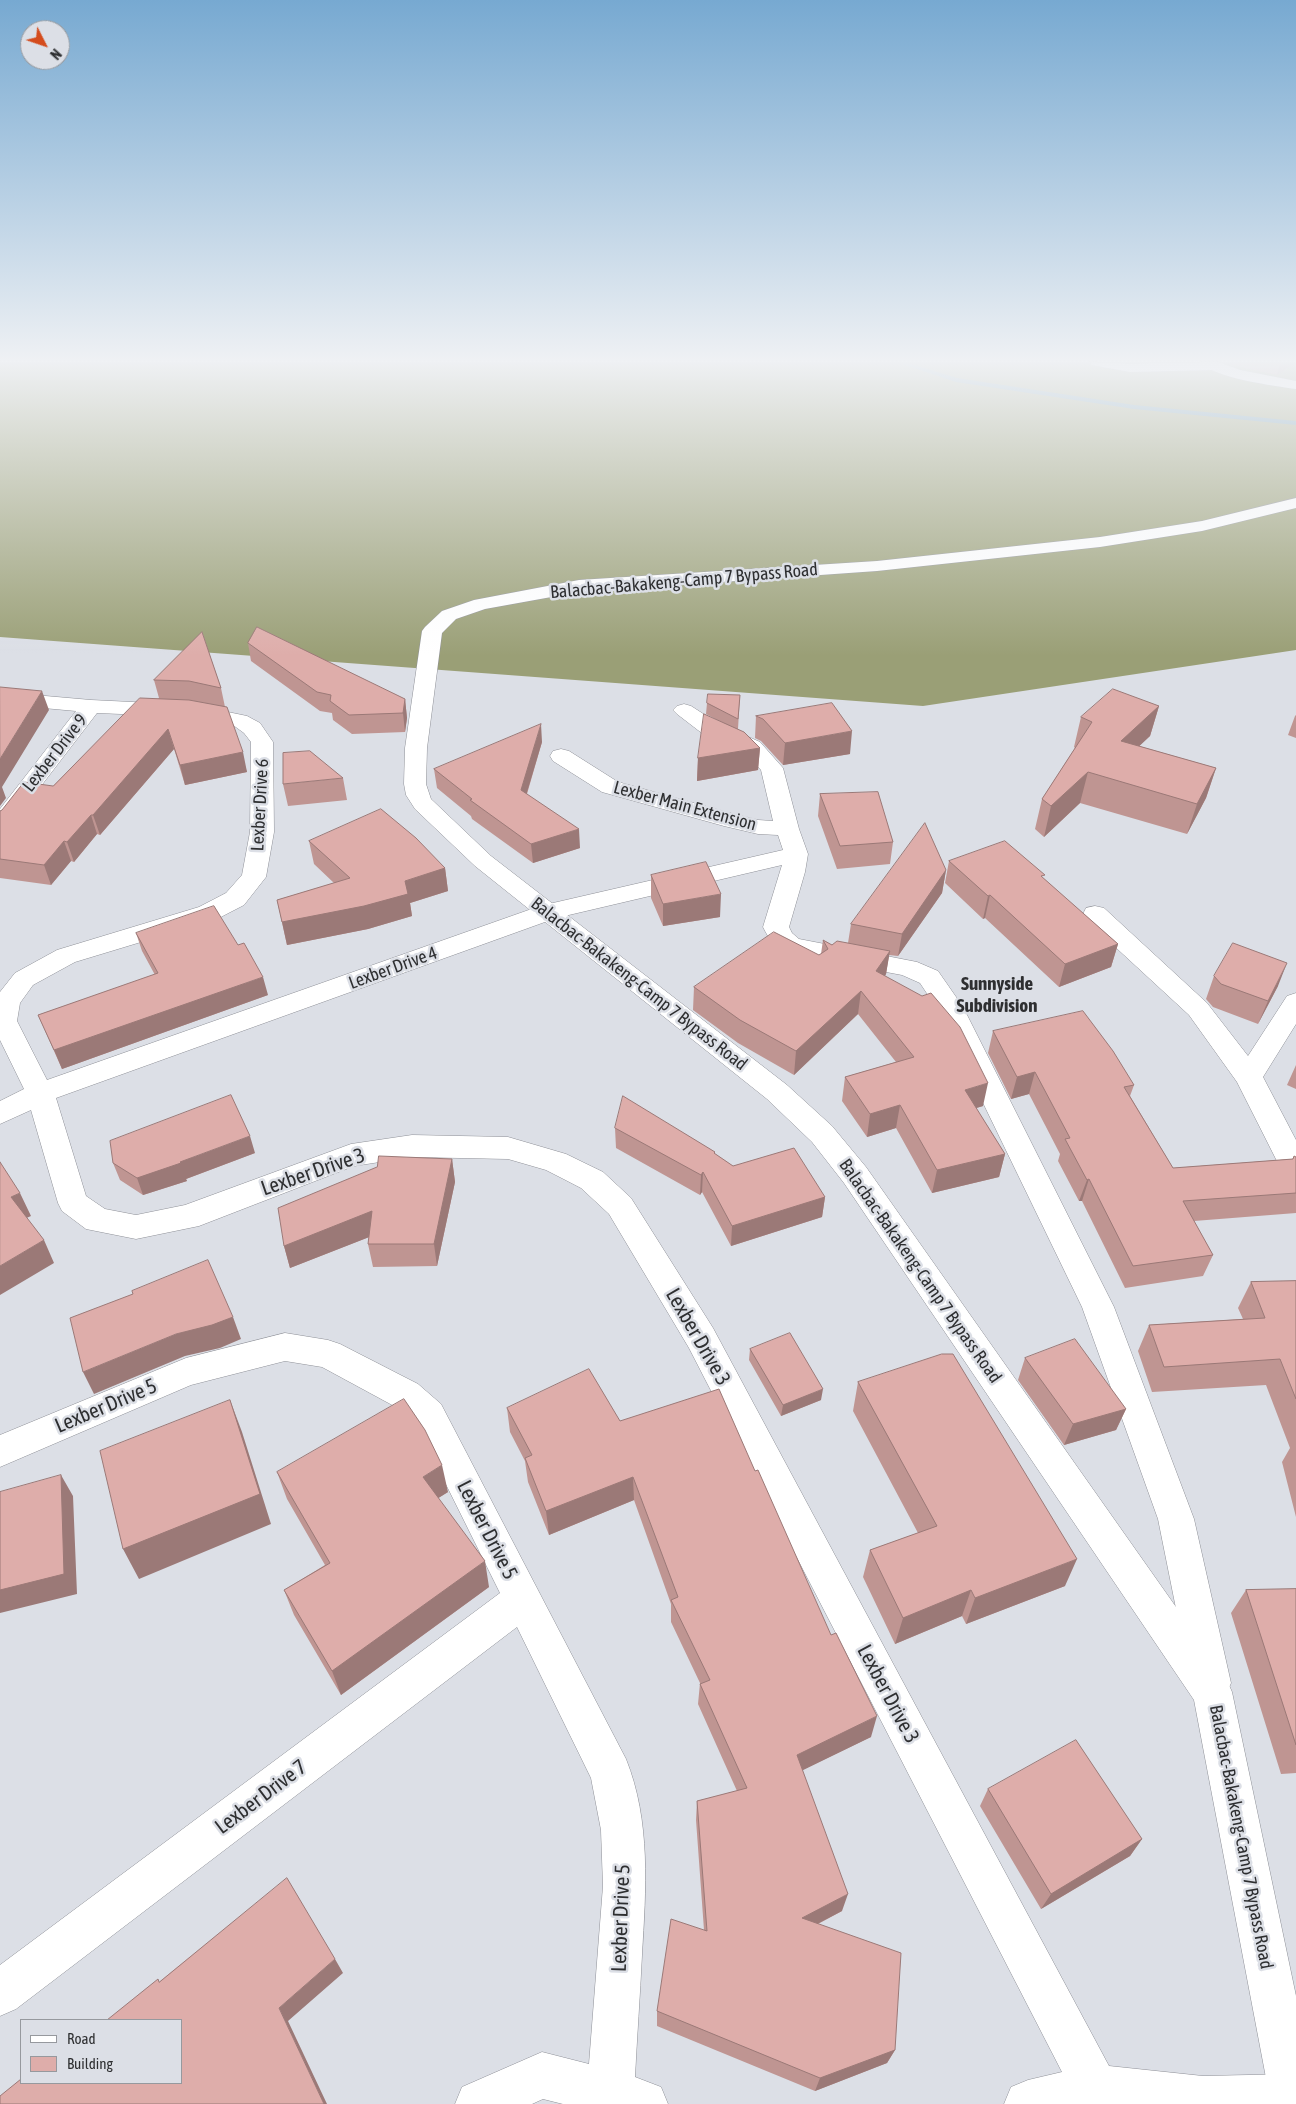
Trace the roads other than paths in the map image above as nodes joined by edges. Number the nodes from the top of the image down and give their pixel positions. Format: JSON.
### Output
{"nodes":[{"id":1,"x":1296,"y":503,"type":"edge"},
{"id":2,"x":0,"y":698,"type":"edge"},
{"id":3,"x":91,"y":706,"type":"junction"},
{"id":4,"x":684,"y":710,"type":"dead end"},
{"id":5,"x":561,"y":756,"type":"dead end"},
{"id":6,"x":0,"y":824,"type":"edge"},
{"id":7,"x":792,"y":841,"type":"junction"},
{"id":8,"x":549,"y":912,"type":"junction"},
{"id":9,"x":1095,"y":914,"type":"dead end"},
{"id":10,"x":1296,"y":1002,"type":"edge"},
{"id":11,"x":1249,"y":1077,"type":"junction"},
{"id":12,"x":40,"y":1093,"type":"junction"},
{"id":13,"x":0,"y":1113,"type":"edge"},
{"id":14,"x":1296,"y":1169,"type":"edge"},
{"id":15,"x":0,"y":1451,"type":"edge"},
{"id":16,"x":522,"y":1600,"type":"junction"},
{"id":17,"x":1212,"y":1692,"type":"junction"},
{"id":18,"x":0,"y":1993,"type":"edge"},
{"id":19,"x":1094,"y":2088,"type":"junction"},
{"id":20,"x":627,"y":2098,"type":"edge"},
{"id":21,"x":1294,"y":2101,"type":"edge"},
{"id":22,"x":479,"y":2104,"type":"edge"},
{"id":23,"x":1028,"y":2104,"type":"edge"}],
"edges":[{"from":1,"to":8,"type":"street","name":"Balacbac-Bakakeng-Camp 7 Bypass Road"},
{"from":2,"to":3,"type":"street","name":"Lexber Drive 6"},
{"from":3,"to":6,"type":"street","name":"Lexber Drive 9"},
{"from":3,"to":12,"type":"street","name":"Lexber Drive 6"},
{"from":4,"to":7,"type":"street"},
{"from":5,"to":7,"type":"street","name":"Lexber Main Extension"},
{"from":7,"to":8,"type":"street","name":"Lexber Drive 4"},
{"from":7,"to":17,"type":"street"},
{"from":8,"to":12,"type":"street","name":"Lexber Drive 4"},
{"from":8,"to":17,"type":"street","name":"Balacbac-Bakakeng-Camp 7 Bypass Road"},
{"from":9,"to":11,"type":"street"},
{"from":10,"to":11,"type":"street"},
{"from":11,"to":14,"type":"street"},
{"from":12,"to":13,"type":"street","name":"Lexber Drive 4"},
{"from":12,"to":19,"type":"street","name":"Lexber Drive 3"},
{"from":15,"to":16,"type":"street","name":"Lexber Drive 5"},
{"from":16,"to":18,"type":"street","name":"Lexber Drive 7"},
{"from":16,"to":20,"type":"street","name":"Lexber Drive 5"},
{"from":17,"to":21,"type":"street","name":"Balacbac-Bakakeng-Camp 7 Bypass Road"},
{"from":19,"to":21,"type":"street"},
{"from":19,"to":23,"type":"street"},
{"from":20,"to":22,"type":"street"}]}
